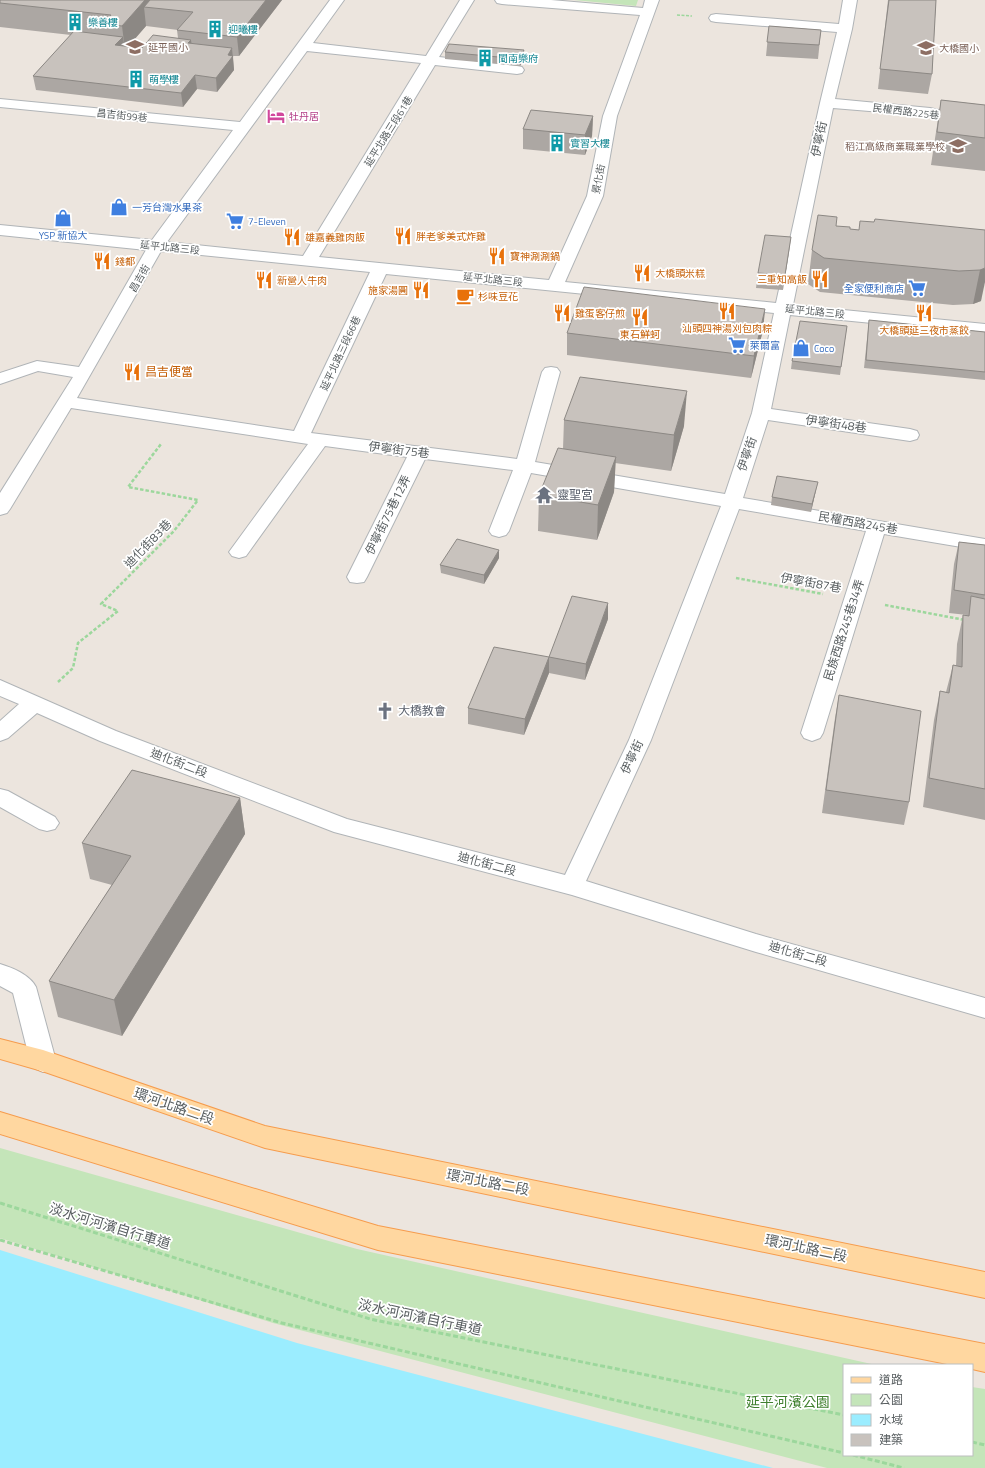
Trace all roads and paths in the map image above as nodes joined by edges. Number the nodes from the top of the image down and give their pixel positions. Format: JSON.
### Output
{"nodes":[{"id":1,"x":337,"y":0,"type":"edge"},
{"id":2,"x":467,"y":0,"type":"edge"},
{"id":3,"x":502,"y":0,"type":"edge"},
{"id":4,"x":850,"y":0,"type":"edge"},
{"id":5,"x":650,"y":6,"type":"edge"},
{"id":6,"x":716,"y":18,"type":"joint"},
{"id":7,"x":845,"y":29,"type":"junction"},
{"id":8,"x":304,"y":46,"type":"junction"},
{"id":9,"x":431,"y":60,"type":"junction"},
{"id":10,"x":517,"y":70,"type":"edge"},
{"id":11,"x":0,"y":103,"type":"edge"},
{"id":12,"x":827,"y":103,"type":"junction"},
{"id":13,"x":985,"y":122,"type":"edge"},
{"id":14,"x":245,"y":127,"type":"junction"},
{"id":15,"x":0,"y":230,"type":"edge"},
{"id":16,"x":156,"y":246,"type":"junction"},
{"id":17,"x":308,"y":261,"type":"junction"},
{"id":18,"x":380,"y":268,"type":"junction"},
{"id":19,"x":555,"y":286,"type":"junction"},
{"id":20,"x":783,"y":308,"type":"junction"},
{"id":21,"x":985,"y":329,"type":"edge"},
{"id":22,"x":551,"y":372,"type":"dead end"},
{"id":23,"x":84,"y":373,"type":"junction"},
{"id":24,"x":0,"y":379,"type":"edge"},
{"id":25,"x":66,"y":402,"type":"junction"},
{"id":26,"x":761,"y":413,"type":"junction"},
{"id":27,"x":179,"y":419,"type":"junction"},
{"id":28,"x":910,"y":435,"type":"dead end"},
{"id":29,"x":300,"y":437,"type":"junction"},
{"id":30,"x":320,"y":440,"type":"junction"},
{"id":31,"x":419,"y":452,"type":"junction"},
{"id":32,"x":524,"y":466,"type":"junction"},
{"id":33,"x":732,"y":501,"type":"junction"},
{"id":34,"x":0,"y":509,"type":"edge"},
{"id":35,"x":877,"y":526,"type":"junction"},
{"id":36,"x":499,"y":531,"type":"dead end"},
{"id":37,"x":985,"y":545,"type":"edge"},
{"id":38,"x":239,"y":552,"type":"dead end"},
{"id":39,"x":704,"y":572,"type":"junction"},
{"id":40,"x":356,"y":577,"type":"dead end"},
{"id":41,"x":854,"y":600,"type":"junction"},
{"id":42,"x":970,"y":620,"type":"edge"},
{"id":43,"x":0,"y":687,"type":"edge"},
{"id":44,"x":35,"y":703,"type":"junction"},
{"id":45,"x":0,"y":733,"type":"edge"},
{"id":46,"x":812,"y":733,"type":"dead end"},
{"id":47,"x":0,"y":797,"type":"edge"},
{"id":48,"x":47,"y":823,"type":"dead end"},
{"id":49,"x":572,"y":886,"type":"junction"},
{"id":50,"x":0,"y":974,"type":"edge"},
{"id":51,"x":985,"y":1008,"type":"edge"},
{"id":52,"x":0,"y":1048,"type":"edge"},
{"id":53,"x":43,"y":1061,"type":"junction"},
{"id":54,"x":0,"y":1124,"type":"edge"},
{"id":55,"x":0,"y":1204,"type":"edge"},
{"id":56,"x":0,"y":1240,"type":"edge"},
{"id":57,"x":985,"y":1285,"type":"edge"},
{"id":58,"x":985,"y":1358,"type":"edge"},
{"id":59,"x":843,"y":1414,"type":"edge"},
{"id":60,"x":973,"y":1442,"type":"edge"},
{"id":61,"x":985,"y":1445,"type":"edge"},
{"id":62,"x":843,"y":1453,"type":"edge"},
{"id":63,"x":857,"y":1456,"type":"edge"},
{"id":64,"x":904,"y":1468,"type":"edge"}],
"edges":[{"from":1,"to":8,"type":"street","name":"昌吉街"},
{"from":2,"to":9,"type":"street","name":"延平北路三段61巷"},
{"from":3,"to":5,"type":"street"},
{"from":4,"to":7,"type":"street","name":"伊寧街"},
{"from":5,"to":6,"type":"path"},
{"from":5,"to":19,"type":"street","name":"景化街"},
{"from":6,"to":7,"type":"street"},
{"from":7,"to":12,"type":"street","name":"伊寧街"},
{"from":8,"to":9,"type":"street"},
{"from":8,"to":14,"type":"street","name":"昌吉街"},
{"from":9,"to":10,"type":"street"},
{"from":9,"to":17,"type":"street","name":"延平北路三段61巷"},
{"from":11,"to":14,"type":"street","name":"昌吉街99巷"},
{"from":12,"to":13,"type":"street","name":"民權西路225巷"},
{"from":12,"to":20,"type":"street","name":"伊寧街"},
{"from":14,"to":16,"type":"street","name":"昌吉街"},
{"from":15,"to":16,"type":"street","name":"延平北路三段"},
{"from":16,"to":17,"type":"street","name":"延平北路三段"},
{"from":16,"to":23,"type":"street","name":"昌吉街"},
{"from":17,"to":18,"type":"street","name":"延平北路三段"},
{"from":18,"to":19,"type":"street","name":"延平北路三段"},
{"from":18,"to":29,"type":"street","name":"延平北路三段66巷"},
{"from":19,"to":20,"type":"street","name":"延平北路三段"},
{"from":20,"to":21,"type":"street","name":"延平北路三段"},
{"from":20,"to":26,"type":"street","name":"伊寧街"},
{"from":22,"to":32,"type":"street"},
{"from":23,"to":24,"type":"street"},
{"from":23,"to":25,"type":"street","name":"昌吉街"},
{"from":25,"to":27,"type":"street","name":"伊寧街75巷"},
{"from":25,"to":34,"type":"street","name":"昌吉街"},
{"from":26,"to":28,"type":"street","name":"伊寧街48巷"},
{"from":26,"to":33,"type":"street","name":"伊寧街"},
{"from":27,"to":29,"type":"street","name":"伊寧街75巷"},
{"from":27,"to":44,"type":"path","name":"迪化街83巷"},
{"from":29,"to":30,"type":"street","name":"伊寧街75巷"},
{"from":30,"to":31,"type":"street","name":"伊寧街75巷"},
{"from":30,"to":38,"type":"street"},
{"from":31,"to":32,"type":"street","name":"伊寧街75巷"},
{"from":31,"to":40,"type":"street","name":"伊寧街75巷12弄"},
{"from":32,"to":33,"type":"street","name":"伊寧街75巷"},
{"from":32,"to":36,"type":"street"},
{"from":33,"to":35,"type":"street","name":"民權西路245巷"},
{"from":33,"to":39,"type":"street","name":"伊寧街"},
{"from":35,"to":37,"type":"street","name":"民權西路245巷"},
{"from":35,"to":41,"type":"street","name":"民族西路245巷34弄"},
{"from":39,"to":41,"type":"path","name":"伊寧街87巷"},
{"from":39,"to":49,"type":"street","name":"伊寧街"},
{"from":41,"to":42,"type":"path","name":"伊寧街87巷"},
{"from":41,"to":46,"type":"street","name":"民族西路245巷34弄"},
{"from":43,"to":44,"type":"street","name":"迪化街二段"},
{"from":44,"to":45,"type":"street"},
{"from":44,"to":49,"type":"street","name":"迪化街二段"},
{"from":47,"to":48,"type":"street"},
{"from":49,"to":51,"type":"street","name":"迪化街二段"},
{"from":50,"to":53,"type":"street"},
{"from":52,"to":53,"type":"main road","name":"環河北路二段"},
{"from":53,"to":57,"type":"main road","name":"環河北路二段"},
{"from":54,"to":58,"type":"main road"},
{"from":55,"to":59,"type":"path","name":"淡水河河濱自行車道"},
{"from":56,"to":62,"type":"path"},
{"from":60,"to":61,"type":"path"},
{"from":63,"to":64,"type":"path"}]}
